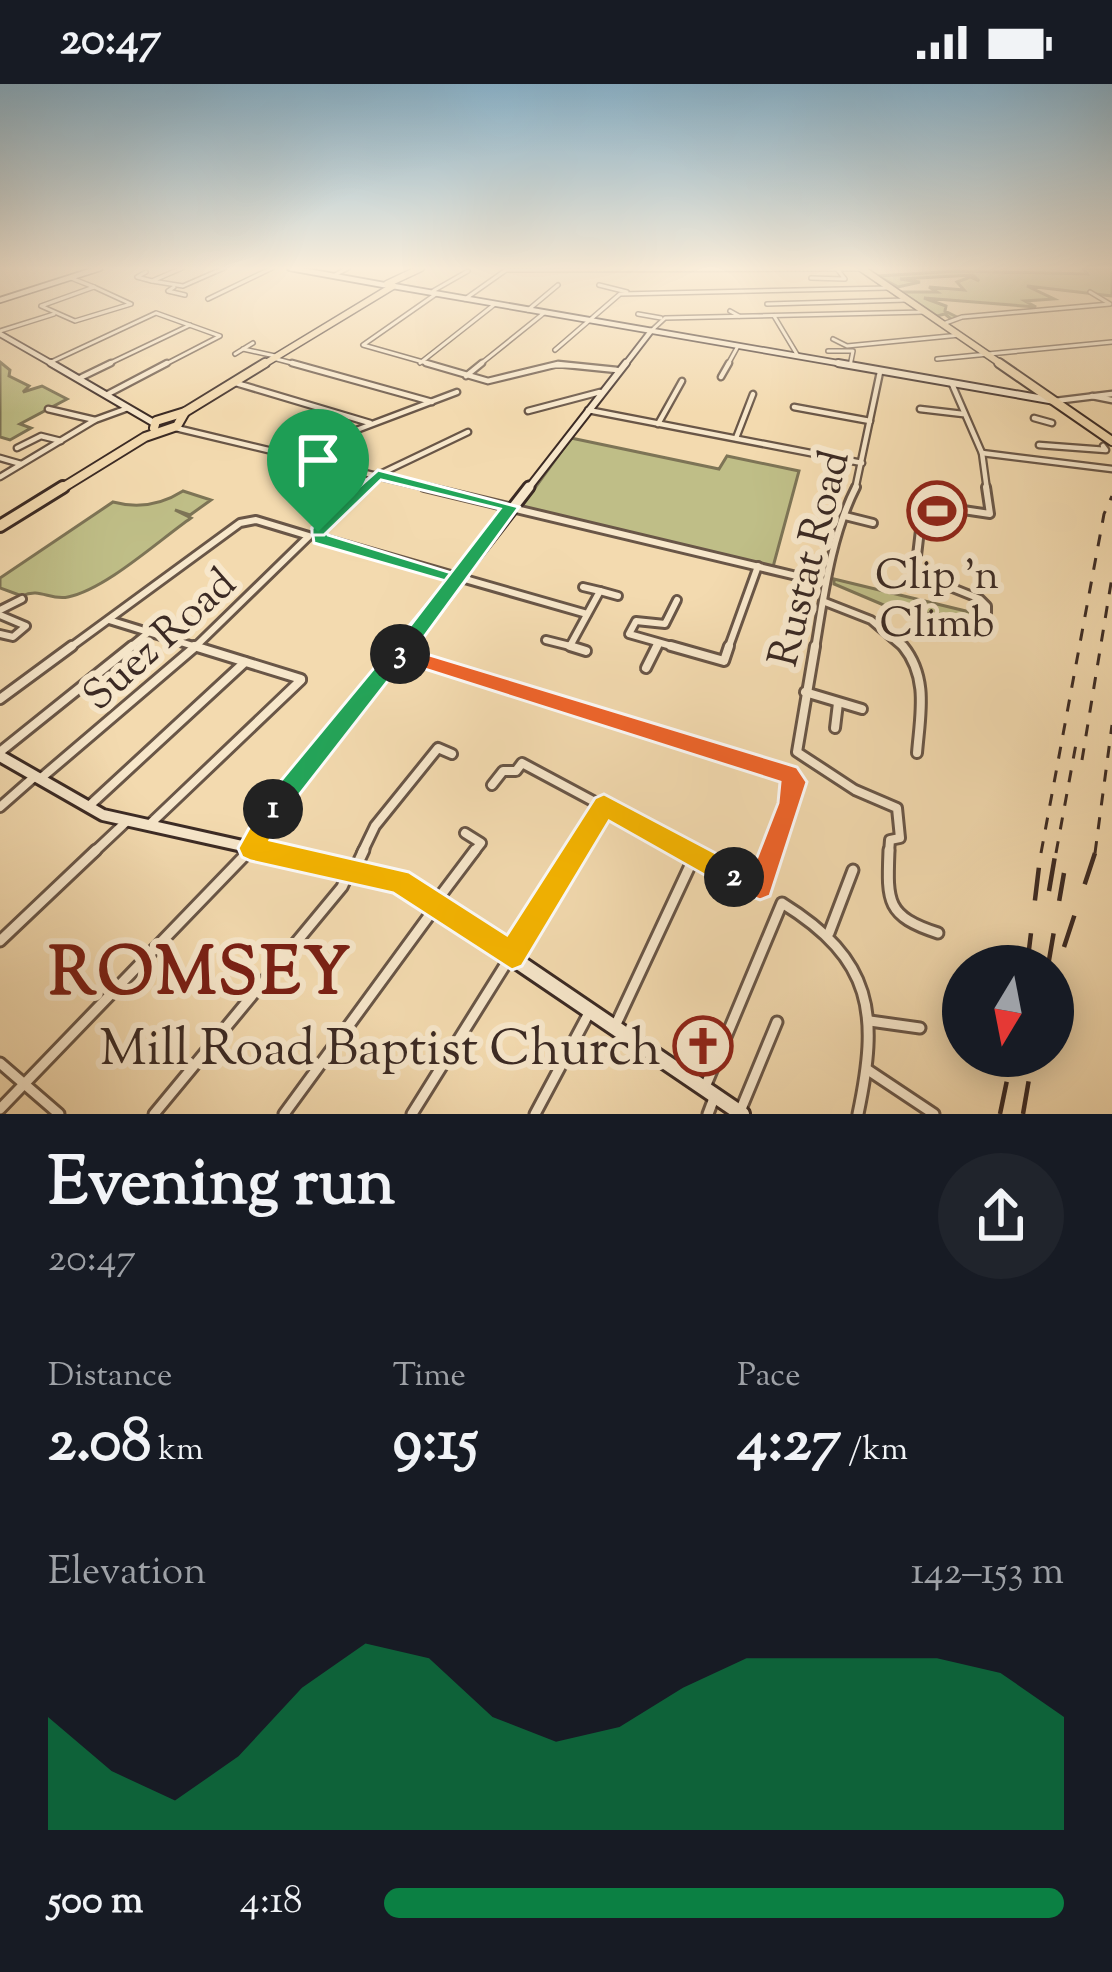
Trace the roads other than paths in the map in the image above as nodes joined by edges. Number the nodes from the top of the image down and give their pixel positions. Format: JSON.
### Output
{"nodes":[{"id":1,"x":46,"y":316,"type":"edge"},
{"id":2,"x":64,"y":316,"type":"edge"},
{"id":3,"x":93,"y":316,"type":"edge"},
{"id":4,"x":156,"y":316,"type":"edge"},
{"id":5,"x":172,"y":316,"type":"edge"},
{"id":6,"x":341,"y":316,"type":"edge"},
{"id":7,"x":403,"y":316,"type":"edge"},
{"id":8,"x":480,"y":316,"type":"edge"},
{"id":9,"x":540,"y":316,"type":"edge"},
{"id":10,"x":563,"y":316,"type":"edge"},
{"id":11,"x":591,"y":316,"type":"edge"},
{"id":12,"x":651,"y":316,"type":"edge"},
{"id":13,"x":737,"y":316,"type":"edge"},
{"id":14,"x":774,"y":316,"type":"edge"},
{"id":15,"x":932,"y":316,"type":"edge"},
{"id":16,"x":974,"y":316,"type":"edge"},
{"id":17,"x":664,"y":318,"type":"junction"},
{"id":18,"x":587,"y":320,"type":"junction"},
{"id":19,"x":192,"y":323,"type":"junction"},
{"id":20,"x":943,"y":324,"type":"junction"},
{"id":21,"x":0,"y":331,"type":"edge"},
{"id":22,"x":651,"y":331,"type":"junction"},
{"id":23,"x":960,"y":335,"type":"junction"},
{"id":24,"x":1039,"y":337,"type":"dead end"},
{"id":25,"x":833,"y":339,"type":"dead end"},
{"id":26,"x":1112,"y":342,"type":"edge"},
{"id":27,"x":253,"y":344,"type":"dead end"},
{"id":28,"x":738,"y":346,"type":"junction"},
{"id":29,"x":1053,"y":346,"type":"junction"},
{"id":30,"x":850,"y":348,"type":"junction"},
{"id":31,"x":243,"y":350,"type":"junction"},
{"id":32,"x":555,"y":350,"type":"dead end"},
{"id":33,"x":828,"y":351,"type":"dead end"},
{"id":34,"x":983,"y":351,"type":"junction"},
{"id":35,"x":235,"y":354,"type":"dead end"},
{"id":36,"x":275,"y":357,"type":"junction"},
{"id":37,"x":799,"y":357,"type":"junction"},
{"id":38,"x":937,"y":359,"type":"dead end"},
{"id":39,"x":51,"y":362,"type":"junction"},
{"id":40,"x":420,"y":363,"type":"junction"},
{"id":41,"x":850,"y":366,"type":"junction"},
{"id":42,"x":617,"y":370,"type":"junction"},
{"id":43,"x":880,"y":372,"type":"junction"},
{"id":44,"x":466,"y":376,"type":"junction"},
{"id":45,"x":721,"y":377,"type":"dead end"},
{"id":46,"x":80,"y":378,"type":"junction"},
{"id":47,"x":682,"y":381,"type":"dead end"},
{"id":48,"x":233,"y":382,"type":"junction"},
{"id":49,"x":952,"y":384,"type":"junction"},
{"id":50,"x":457,"y":392,"type":"dead end"},
{"id":51,"x":600,"y":392,"type":"junction"},
{"id":52,"x":108,"y":394,"type":"junction"},
{"id":53,"x":753,"y":394,"type":"dead end"},
{"id":54,"x":1112,"y":397,"type":"edge"},
{"id":55,"x":1055,"y":401,"type":"junction"},
{"id":56,"x":432,"y":402,"type":"junction"},
{"id":57,"x":131,"y":407,"type":"junction"},
{"id":58,"x":794,"y":407,"type":"dead end"},
{"id":59,"x":48,"y":409,"type":"dead end"},
{"id":60,"x":586,"y":410,"type":"junction"},
{"id":61,"x":920,"y":410,"type":"dead end"},
{"id":62,"x":528,"y":411,"type":"dead end"},
{"id":63,"x":963,"y":413,"type":"junction"},
{"id":64,"x":1034,"y":418,"type":"dead end"},
{"id":65,"x":94,"y":421,"type":"junction"},
{"id":66,"x":179,"y":421,"type":"junction"},
{"id":67,"x":870,"y":421,"type":"junction"},
{"id":68,"x":370,"y":423,"type":"junction"},
{"id":69,"x":1052,"y":423,"type":"dead end"},
{"id":70,"x":154,"y":424,"type":"junction"},
{"id":71,"x":658,"y":424,"type":"junction"},
{"id":72,"x":468,"y":432,"type":"dead end"},
{"id":73,"x":338,"y":436,"type":"dead end"},
{"id":74,"x":736,"y":438,"type":"junction"},
{"id":75,"x":61,"y":441,"type":"junction"},
{"id":76,"x":1078,"y":444,"type":"dead end"},
{"id":77,"x":1039,"y":445,"type":"dead end"},
{"id":78,"x":1109,"y":446,"type":"edge"},
{"id":79,"x":17,"y":448,"type":"dead end"},
{"id":80,"x":982,"y":453,"type":"junction"},
{"id":81,"x":0,"y":458,"type":"edge"},
{"id":82,"x":862,"y":463,"type":"junction"},
{"id":83,"x":21,"y":464,"type":"junction"},
{"id":84,"x":1112,"y":469,"type":"edge"},
{"id":85,"x":378,"y":475,"type":"junction"},
{"id":86,"x":0,"y":477,"type":"edge"},
{"id":87,"x":510,"y":507,"type":"junction"},
{"id":88,"x":844,"y":516,"type":"junction"},
{"id":89,"x":874,"y":523,"type":"dead end"},
{"id":90,"x":0,"y":526,"type":"edge"},
{"id":91,"x":313,"y":535,"type":"junction"},
{"id":92,"x":758,"y":566,"type":"junction"},
{"id":93,"x":458,"y":578,"type":"junction"},
{"id":94,"x":826,"y":583,"type":"junction"},
{"id":95,"x":584,"y":587,"type":"dead end"},
{"id":96,"x":600,"y":591,"type":"junction"},
{"id":97,"x":618,"y":596,"type":"dead end"},
{"id":98,"x":22,"y":599,"type":"dead end"},
{"id":99,"x":677,"y":600,"type":"dead end"},
{"id":100,"x":825,"y":602,"type":"junction"},
{"id":101,"x":0,"y":613,"type":"edge"},
{"id":102,"x":586,"y":614,"type":"junction"},
{"id":103,"x":987,"y":616,"type":"dead end"},
{"id":104,"x":109,"y":620,"type":"junction"},
{"id":105,"x":149,"y":632,"type":"junction"},
{"id":106,"x":0,"y":634,"type":"edge"},
{"id":107,"x":546,"y":640,"type":"dead end"},
{"id":108,"x":658,"y":644,"type":"junction"},
{"id":109,"x":196,"y":646,"type":"junction"},
{"id":110,"x":570,"y":646,"type":"junction"},
{"id":111,"x":586,"y":652,"type":"dead end"},
{"id":112,"x":400,"y":654,"type":"junction"},
{"id":113,"x":245,"y":662,"type":"junction"},
{"id":114,"x":646,"y":668,"type":"dead end"},
{"id":115,"x":806,"y":692,"type":"junction"},
{"id":116,"x":0,"y":699,"type":"edge"},
{"id":117,"x":838,"y":703,"type":"junction"},
{"id":118,"x":862,"y":709,"type":"dead end"},
{"id":119,"x":835,"y":728,"type":"dead end"},
{"id":120,"x":917,"y":753,"type":"dead end"},
{"id":121,"x":0,"y":754,"type":"edge"},
{"id":122,"x":452,"y":754,"type":"dead end"},
{"id":123,"x":38,"y":778,"type":"junction"},
{"id":124,"x":492,"y":785,"type":"dead end"},
{"id":125,"x":604,"y":806,"type":"junction"},
{"id":126,"x":0,"y":807,"type":"edge"},
{"id":127,"x":87,"y":808,"type":"junction"},
{"id":128,"x":127,"y":821,"type":"junction"},
{"id":129,"x":147,"y":826,"type":"junction"},
{"id":130,"x":465,"y":832,"type":"dead end"},
{"id":131,"x":251,"y":848,"type":"junction"},
{"id":132,"x":694,"y":855,"type":"junction"},
{"id":133,"x":353,"y":869,"type":"junction"},
{"id":134,"x":853,"y":870,"type":"dead end"},
{"id":135,"x":436,"y":903,"type":"junction"},
{"id":136,"x":829,"y":933,"type":"junction"},
{"id":137,"x":938,"y":933,"type":"dead end"},
{"id":138,"x":0,"y":941,"type":"edge"},
{"id":139,"x":512,"y":956,"type":"junction"},
{"id":140,"x":592,"y":1009,"type":"junction"},
{"id":141,"x":871,"y":1021,"type":"junction"},
{"id":142,"x":777,"y":1022,"type":"dead end"},
{"id":143,"x":616,"y":1024,"type":"junction"},
{"id":144,"x":920,"y":1028,"type":"dead end"},
{"id":145,"x":0,"y":1063,"type":"edge"},
{"id":146,"x":868,"y":1070,"type":"junction"},
{"id":147,"x":26,"y":1081,"type":"junction"},
{"id":148,"x":710,"y":1091,"type":"junction"},
{"id":149,"x":0,"y":1109,"type":"edge"},
{"id":150,"x":741,"y":1113,"type":"edge"},
{"id":151,"x":58,"y":1114,"type":"edge"},
{"id":152,"x":154,"y":1114,"type":"edge"},
{"id":153,"x":284,"y":1114,"type":"edge"},
{"id":154,"x":412,"y":1114,"type":"edge"},
{"id":155,"x":535,"y":1114,"type":"edge"},
{"id":156,"x":708,"y":1114,"type":"edge"},
{"id":157,"x":857,"y":1114,"type":"edge"},
{"id":158,"x":934,"y":1114,"type":"edge"}],
"edges":[{"from":1,"to":21,"type":"street"},
{"from":2,"to":3,"type":"street"},
{"from":4,"to":39,"type":"street"},
{"from":5,"to":19,"type":"street"},
{"from":6,"to":36,"type":"main road"},
{"from":7,"to":40,"type":"street"},
{"from":8,"to":40,"type":"street"},
{"from":9,"to":44,"type":"street"},
{"from":10,"to":18,"type":"street"},
{"from":11,"to":18,"type":"street"},
{"from":12,"to":17,"type":"street"},
{"from":13,"to":17,"type":"street"},
{"from":14,"to":37,"type":"street"},
{"from":15,"to":20,"type":"main road"},
{"from":16,"to":20,"type":"street"},
{"from":17,"to":22,"type":"street"},
{"from":18,"to":22,"type":"street"},
{"from":18,"to":32,"type":"street"},
{"from":19,"to":46,"type":"street"},
{"from":19,"to":52,"type":"street"},
{"from":20,"to":23,"type":"main road"},
{"from":21,"to":39,"type":"street"},
{"from":22,"to":28,"type":"street"},
{"from":22,"to":42,"type":"street"},
{"from":23,"to":30,"type":"street"},
{"from":23,"to":34,"type":"main road"},
{"from":24,"to":29,"type":"street"},
{"from":25,"to":30,"type":"street"},
{"from":26,"to":29,"type":"street"},
{"from":27,"to":31,"type":"street"},
{"from":28,"to":37,"type":"street"},
{"from":28,"to":45,"type":"street"},
{"from":29,"to":34,"type":"street"},
{"from":30,"to":33,"type":"street"},
{"from":30,"to":41,"type":"street"},
{"from":31,"to":35,"type":"street"},
{"from":31,"to":36,"type":"street"},
{"from":34,"to":38,"type":"street"},
{"from":34,"to":55,"type":"main road"},
{"from":36,"to":48,"type":"main road"},
{"from":36,"to":56,"type":"street"},
{"from":37,"to":41,"type":"street"},
{"from":39,"to":46,"type":"street"},
{"from":40,"to":44,"type":"street"},
{"from":41,"to":43,"type":"street"},
{"from":42,"to":44,"type":"street"},
{"from":42,"to":51,"type":"street"},
{"from":43,"to":49,"type":"street"},
{"from":43,"to":67,"type":"street","name":"Rustat Road"},
{"from":46,"to":52,"type":"street"},
{"from":47,"to":71,"type":"street"},
{"from":48,"to":66,"type":"main road"},
{"from":48,"to":68,"type":"street"},
{"from":49,"to":55,"type":"street"},
{"from":49,"to":63,"type":"street"},
{"from":50,"to":56,"type":"street"},
{"from":51,"to":60,"type":"street"},
{"from":51,"to":62,"type":"street"},
{"from":52,"to":57,"type":"street"},
{"from":53,"to":74,"type":"street"},
{"from":54,"to":55,"type":"street"},
{"from":55,"to":78,"type":"main road"},
{"from":56,"to":68,"type":"street"},
{"from":57,"to":65,"type":"street"},
{"from":57,"to":70,"type":"street"},
{"from":58,"to":67,"type":"street"},
{"from":59,"to":65,"type":"street"},
{"from":60,"to":71,"type":"street"},
{"from":60,"to":87,"type":"street"},
{"from":61,"to":63,"type":"street"},
{"from":63,"to":80,"type":"street"},
{"from":64,"to":69,"type":"street"},
{"from":65,"to":75,"type":"street"},
{"from":66,"to":70,"type":"main road"},
{"from":66,"to":85,"type":"street"},
{"from":67,"to":82,"type":"street","name":"Rustat Road"},
{"from":68,"to":73,"type":"street"},
{"from":70,"to":90,"type":"main road"},
{"from":71,"to":74,"type":"street"},
{"from":72,"to":85,"type":"street","name":"Suez Road"},
{"from":74,"to":82,"type":"street"},
{"from":75,"to":79,"type":"street"},
{"from":75,"to":83,"type":"street"},
{"from":76,"to":78,"type":"street"},
{"from":77,"to":78,"type":"street"},
{"from":80,"to":84,"type":"street"},
{"from":80,"to":103,"type":"street"},
{"from":81,"to":83,"type":"street"},
{"from":82,"to":88,"type":"street","name":"Rustat Road"},
{"from":83,"to":86,"type":"street"},
{"from":85,"to":87,"type":"street"},
{"from":85,"to":91,"type":"street","name":"Suez Road"},
{"from":87,"to":92,"type":"street"},
{"from":87,"to":93,"type":"street"},
{"from":88,"to":89,"type":"street"},
{"from":88,"to":94,"type":"street","name":"Rustat Road"},
{"from":91,"to":93,"type":"street"},
{"from":91,"to":104,"type":"street"},
{"from":91,"to":109,"type":"street","name":"Suez Road"},
{"from":92,"to":94,"type":"street"},
{"from":92,"to":108,"type":"street"},
{"from":93,"to":102,"type":"street"},
{"from":93,"to":112,"type":"street"},
{"from":94,"to":100,"type":"street","name":"Rustat Road"},
{"from":95,"to":96,"type":"street"},
{"from":96,"to":97,"type":"street"},
{"from":96,"to":102,"type":"street"},
{"from":98,"to":101,"type":"street"},
{"from":99,"to":108,"type":"street"},
{"from":100,"to":115,"type":"street","name":"Rustat Road"},
{"from":100,"to":120,"type":"street"},
{"from":101,"to":106,"type":"street"},
{"from":102,"to":110,"type":"street"},
{"from":104,"to":105,"type":"street"},
{"from":104,"to":116,"type":"street"},
{"from":105,"to":109,"type":"street"},
{"from":105,"to":121,"type":"street"},
{"from":107,"to":110,"type":"street"},
{"from":108,"to":114,"type":"street"},
{"from":109,"to":113,"type":"street"},
{"from":109,"to":123,"type":"street","name":"Suez Road"},
{"from":110,"to":111,"type":"street"},
{"from":112,"to":131,"type":"street"},
{"from":112,"to":132,"type":"street"},
{"from":113,"to":127,"type":"street"},
{"from":113,"to":129,"type":"street"},
{"from":115,"to":117,"type":"street"},
{"from":115,"to":137,"type":"street","name":"Rustat Road"},
{"from":117,"to":118,"type":"street"},
{"from":117,"to":119,"type":"street"},
{"from":121,"to":123,"type":"street"},
{"from":122,"to":133,"type":"street"},
{"from":123,"to":126,"type":"street","name":"Suez Road"},
{"from":123,"to":127,"type":"street"},
{"from":124,"to":125,"type":"street"},
{"from":125,"to":132,"type":"street"},
{"from":125,"to":139,"type":"street"},
{"from":127,"to":128,"type":"street"},
{"from":128,"to":129,"type":"street"},
{"from":128,"to":138,"type":"street"},
{"from":129,"to":131,"type":"street"},
{"from":130,"to":135,"type":"street"},
{"from":131,"to":133,"type":"street"},
{"from":131,"to":147,"type":"street"},
{"from":132,"to":143,"type":"street"},
{"from":133,"to":135,"type":"street"},
{"from":133,"to":152,"type":"street"},
{"from":134,"to":136,"type":"street"},
{"from":135,"to":139,"type":"street"},
{"from":135,"to":153,"type":"street"},
{"from":136,"to":141,"type":"street"},
{"from":136,"to":148,"type":"street"},
{"from":139,"to":140,"type":"street"},
{"from":139,"to":154,"type":"street"},
{"from":140,"to":143,"type":"street"},
{"from":140,"to":155,"type":"street"},
{"from":141,"to":144,"type":"street"},
{"from":141,"to":146,"type":"street"},
{"from":142,"to":150,"type":"street"},
{"from":143,"to":148,"type":"street"},
{"from":145,"to":147,"type":"street"},
{"from":146,"to":157,"type":"street"},
{"from":146,"to":158,"type":"street"},
{"from":147,"to":149,"type":"street"},
{"from":147,"to":151,"type":"street"},
{"from":148,"to":150,"type":"street"},
{"from":148,"to":156,"type":"street"}]}
